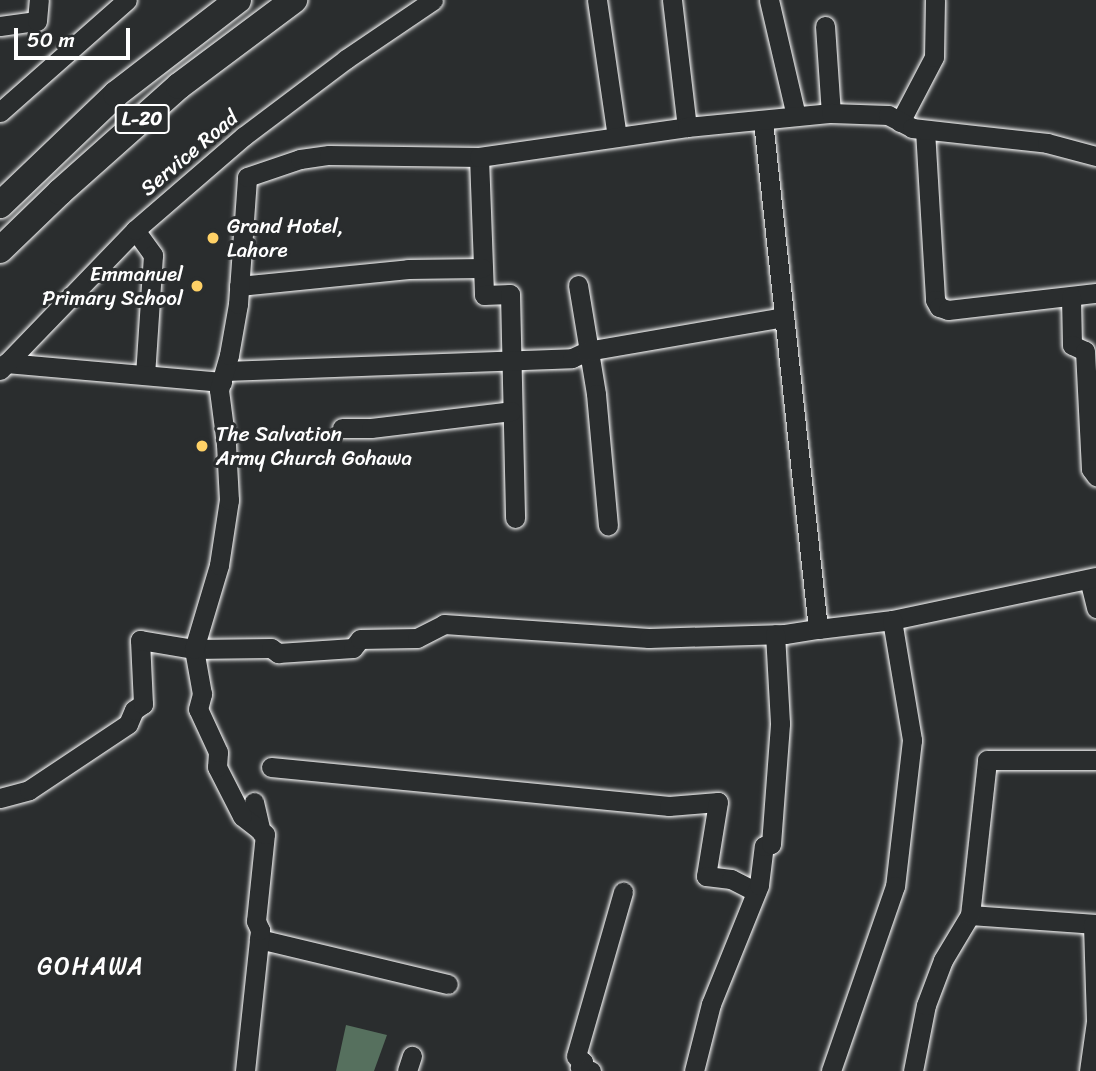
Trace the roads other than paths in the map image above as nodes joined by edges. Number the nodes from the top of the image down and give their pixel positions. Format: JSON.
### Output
{"nodes":[{"id":1,"x":39,"y":0,"type":"edge"},
{"id":2,"x":238,"y":0,"type":"edge"},
{"id":3,"x":294,"y":0,"type":"edge"},
{"id":4,"x":433,"y":0,"type":"edge"},
{"id":5,"x":597,"y":0,"type":"edge"},
{"id":6,"x":672,"y":0,"type":"edge"},
{"id":7,"x":769,"y":0,"type":"edge"},
{"id":8,"x":934,"y":0,"type":"edge"},
{"id":9,"x":123,"y":1,"type":"edge"},
{"id":10,"x":0,"y":26,"type":"edge"},
{"id":11,"x":825,"y":26,"type":"dead end"},
{"id":12,"x":0,"y":112,"type":"edge"},
{"id":13,"x":831,"y":113,"type":"junction"},
{"id":14,"x":796,"y":116,"type":"junction"},
{"id":15,"x":763,"y":121,"type":"junction"},
{"id":16,"x":901,"y":122,"type":"junction"},
{"id":17,"x":687,"y":127,"type":"junction"},
{"id":18,"x":925,"y":131,"type":"junction"},
{"id":19,"x":617,"y":137,"type":"junction"},
{"id":20,"x":1096,"y":156,"type":"edge"},
{"id":21,"x":479,"y":158,"type":"junction"},
{"id":22,"x":0,"y":205,"type":"edge"},
{"id":23,"x":135,"y":230,"type":"junction"},
{"id":24,"x":0,"y":250,"type":"edge"},
{"id":25,"x":482,"y":268,"type":"junction"},
{"id":26,"x":578,"y":285,"type":"dead end"},
{"id":27,"x":239,"y":286,"type":"junction"},
{"id":28,"x":1096,"y":293,"type":"edge"},
{"id":29,"x":1071,"y":297,"type":"junction"},
{"id":30,"x":785,"y":317,"type":"junction"},
{"id":31,"x":587,"y":351,"type":"junction"},
{"id":32,"x":510,"y":360,"type":"junction"},
{"id":33,"x":3,"y":366,"type":"edge"},
{"id":34,"x":145,"y":375,"type":"junction"},
{"id":35,"x":223,"y":376,"type":"junction"},
{"id":36,"x":510,"y":411,"type":"junction"},
{"id":37,"x":342,"y":428,"type":"dead end"},
{"id":38,"x":1096,"y":476,"type":"edge"},
{"id":39,"x":515,"y":518,"type":"dead end"},
{"id":40,"x":608,"y":525,"type":"dead end"},
{"id":41,"x":1092,"y":578,"type":"edge"},
{"id":42,"x":1096,"y":608,"type":"edge"},
{"id":43,"x":892,"y":620,"type":"junction"},
{"id":44,"x":818,"y":629,"type":"junction"},
{"id":45,"x":775,"y":634,"type":"junction"},
{"id":46,"x":194,"y":649,"type":"junction"},
{"id":47,"x":1096,"y":760,"type":"edge"},
{"id":48,"x":271,"y":767,"type":"dead end"},
{"id":49,"x":0,"y":798,"type":"edge"},
{"id":50,"x":254,"y":802,"type":"dead end"},
{"id":51,"x":261,"y":832,"type":"junction"},
{"id":52,"x":622,"y":892,"type":"dead end"},
{"id":53,"x":756,"y":892,"type":"junction"},
{"id":54,"x":970,"y":915,"type":"junction"},
{"id":55,"x":1094,"y":924,"type":"edge"},
{"id":56,"x":259,"y":939,"type":"junction"},
{"id":57,"x":448,"y":984,"type":"dead end"},
{"id":58,"x":245,"y":1071,"type":"edge"},
{"id":59,"x":591,"y":1071,"type":"edge"},
{"id":60,"x":694,"y":1071,"type":"edge"},
{"id":61,"x":831,"y":1071,"type":"edge"},
{"id":62,"x":913,"y":1071,"type":"edge"},
{"id":63,"x":1089,"y":1071,"type":"edge"}],
"edges":[{"from":1,"to":10,"type":"street"},
{"from":2,"to":22,"type":"highway","number":"L-20"},
{"from":3,"to":24,"type":"highway","number":"L-20"},
{"from":4,"to":23,"type":"street","name":"Service Road"},
{"from":5,"to":19,"type":"street"},
{"from":6,"to":17,"type":"street"},
{"from":7,"to":14,"type":"street"},
{"from":8,"to":16,"type":"street"},
{"from":9,"to":12,"type":"street"},
{"from":11,"to":13,"type":"street"},
{"from":13,"to":14,"type":"street"},
{"from":13,"to":16,"type":"street"},
{"from":14,"to":15,"type":"street"},
{"from":15,"to":17,"type":"street"},
{"from":15,"to":30,"type":"street"},
{"from":16,"to":18,"type":"street"},
{"from":17,"to":19,"type":"street"},
{"from":18,"to":20,"type":"street"},
{"from":18,"to":29,"type":"street"},
{"from":19,"to":21,"type":"street"},
{"from":21,"to":25,"type":"street"},
{"from":21,"to":27,"type":"street"},
{"from":23,"to":33,"type":"street","name":"Service Road"},
{"from":23,"to":34,"type":"street"},
{"from":25,"to":27,"type":"street"},
{"from":25,"to":32,"type":"street"},
{"from":26,"to":31,"type":"street"},
{"from":27,"to":35,"type":"street"},
{"from":28,"to":29,"type":"street"},
{"from":29,"to":38,"type":"street"},
{"from":30,"to":31,"type":"street"},
{"from":30,"to":44,"type":"street"},
{"from":31,"to":32,"type":"street"},
{"from":31,"to":40,"type":"street"},
{"from":32,"to":35,"type":"street"},
{"from":32,"to":36,"type":"street"},
{"from":33,"to":34,"type":"street"},
{"from":34,"to":35,"type":"street"},
{"from":35,"to":46,"type":"street"},
{"from":36,"to":37,"type":"street"},
{"from":36,"to":39,"type":"street"},
{"from":41,"to":42,"type":"street"},
{"from":41,"to":43,"type":"street"},
{"from":43,"to":44,"type":"street"},
{"from":43,"to":61,"type":"street"},
{"from":44,"to":45,"type":"street"},
{"from":45,"to":46,"type":"street"},
{"from":45,"to":53,"type":"street"},
{"from":46,"to":49,"type":"street"},
{"from":46,"to":51,"type":"street"},
{"from":47,"to":54,"type":"street"},
{"from":48,"to":53,"type":"street"},
{"from":50,"to":51,"type":"street"},
{"from":51,"to":56,"type":"street"},
{"from":52,"to":59,"type":"street"},
{"from":53,"to":60,"type":"street"},
{"from":54,"to":55,"type":"street"},
{"from":54,"to":62,"type":"street"},
{"from":55,"to":63,"type":"street"},
{"from":56,"to":57,"type":"street"},
{"from":56,"to":58,"type":"street"}]}
